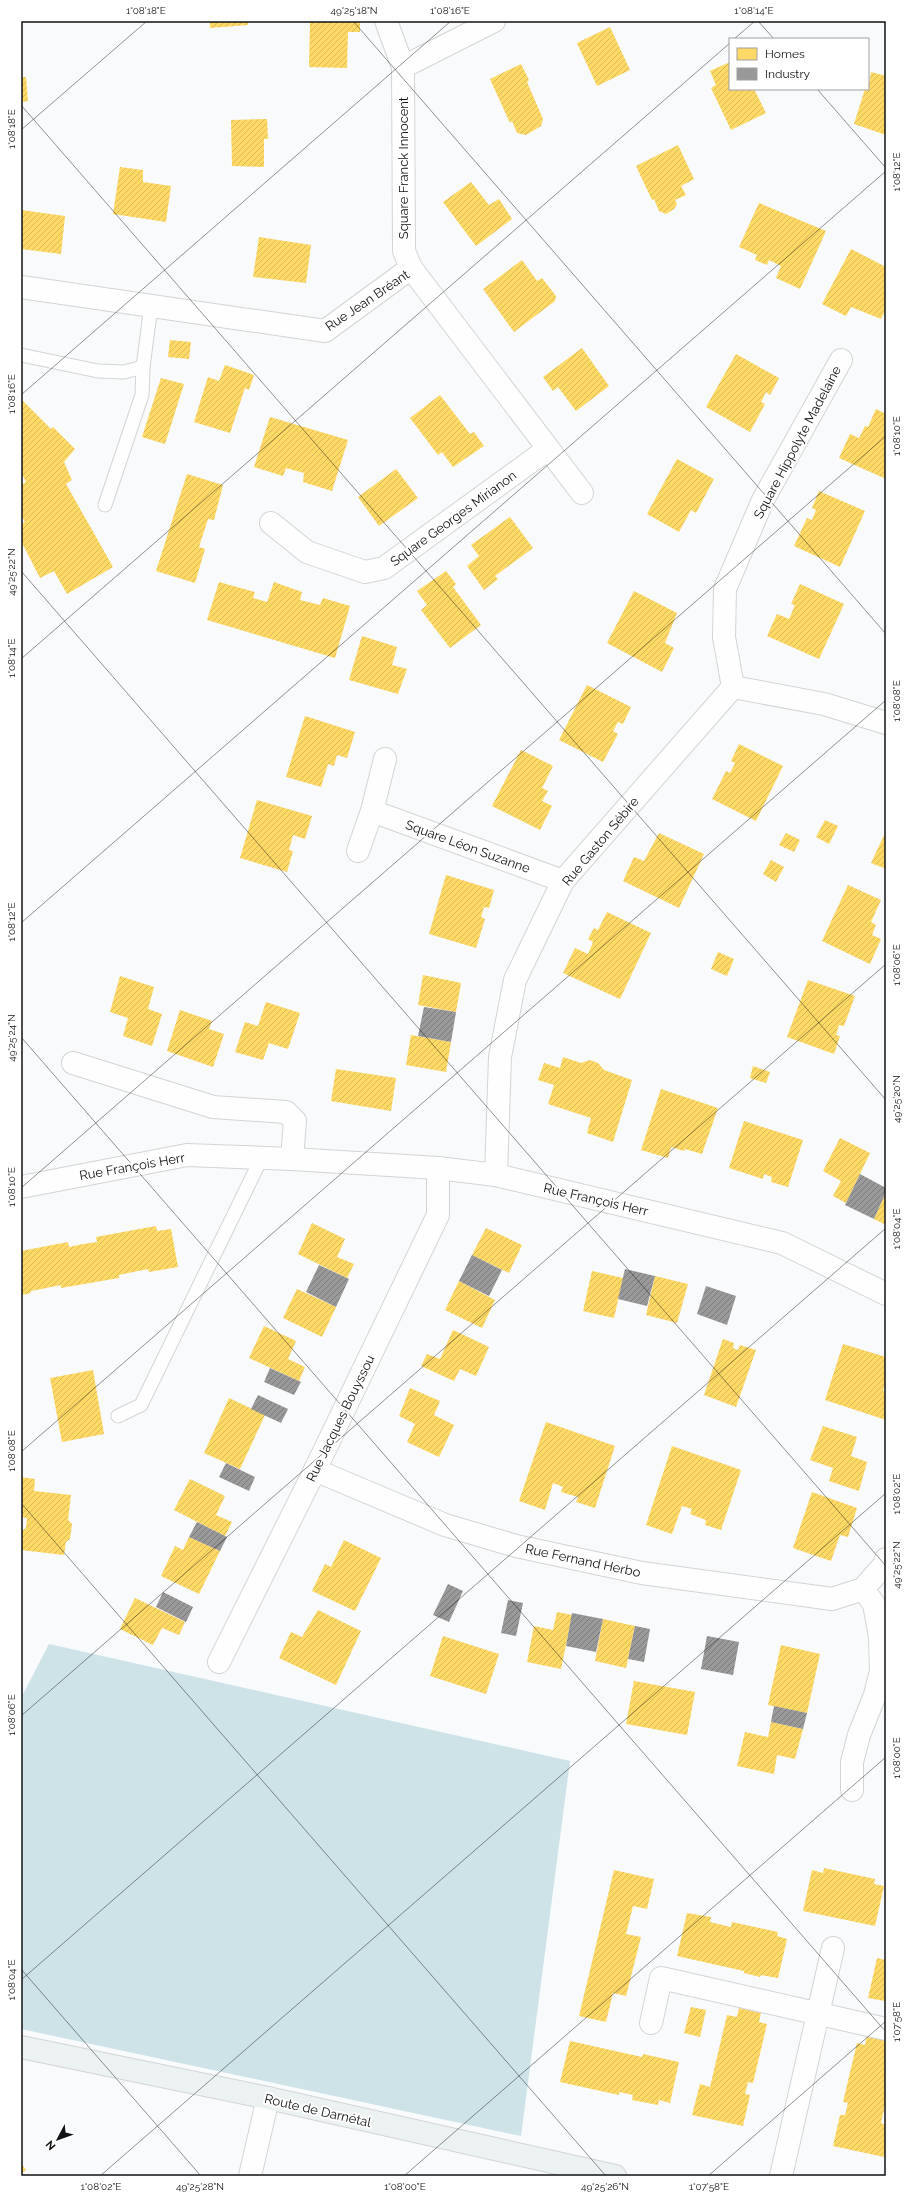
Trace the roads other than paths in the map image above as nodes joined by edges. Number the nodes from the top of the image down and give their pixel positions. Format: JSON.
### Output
{"nodes":[{"id":1,"x":386,"y":21,"type":"edge"},
{"id":2,"x":494,"y":21,"type":"edge"},
{"id":3,"x":403,"y":67,"type":"junction"},
{"id":4,"x":411,"y":268,"type":"junction"},
{"id":5,"x":21,"y":287,"type":"edge"},
{"id":6,"x":151,"y":306,"type":"junction"},
{"id":7,"x":21,"y":355,"type":"edge"},
{"id":8,"x":841,"y":360,"type":"dead end"},
{"id":9,"x":143,"y":367,"type":"junction"},
{"id":10,"x":548,"y":449,"type":"junction"},
{"id":11,"x":582,"y":493,"type":"dead end"},
{"id":12,"x":105,"y":506,"type":"dead end"},
{"id":13,"x":271,"y":523,"type":"dead end"},
{"id":14,"x":733,"y":687,"type":"junction"},
{"id":15,"x":886,"y":723,"type":"edge"},
{"id":16,"x":385,"y":759,"type":"dead end"},
{"id":17,"x":372,"y":811,"type":"junction"},
{"id":18,"x":358,"y":851,"type":"dead end"},
{"id":19,"x":563,"y":881,"type":"junction"},
{"id":20,"x":74,"y":1063,"type":"dead end"},
{"id":21,"x":262,"y":1157,"type":"junction"},
{"id":22,"x":292,"y":1159,"type":"junction"},
{"id":23,"x":438,"y":1168,"type":"junction"},
{"id":24,"x":496,"y":1175,"type":"junction"},
{"id":25,"x":21,"y":1187,"type":"edge"},
{"id":26,"x":886,"y":1294,"type":"edge"},
{"id":27,"x":118,"y":1416,"type":"dead end"},
{"id":28,"x":315,"y":1470,"type":"junction"},
{"id":29,"x":886,"y":1559,"type":"edge"},
{"id":30,"x":863,"y":1589,"type":"junction"},
{"id":31,"x":219,"y":1662,"type":"dead end"},
{"id":32,"x":852,"y":1790,"type":"dead end"},
{"id":33,"x":833,"y":1948,"type":"dead end"},
{"id":34,"x":819,"y":2014,"type":"junction"},
{"id":35,"x":651,"y":2023,"type":"dead end"},
{"id":36,"x":886,"y":2029,"type":"edge"},
{"id":37,"x":21,"y":2047,"type":"edge"},
{"id":38,"x":268,"y":2098,"type":"junction"},
{"id":39,"x":250,"y":2176,"type":"edge"},
{"id":40,"x":615,"y":2176,"type":"edge"},
{"id":41,"x":781,"y":2176,"type":"edge"}],
"edges":[{"from":1,"to":3,"type":"street","name":"Square Franck Innocent"},
{"from":2,"to":3,"type":"street"},
{"from":3,"to":4,"type":"street","name":"Square Franck Innocent"},
{"from":4,"to":6,"type":"street","name":"Rue Jean Bréant"},
{"from":4,"to":10,"type":"street","name":"Rue Jean Bréant"},
{"from":5,"to":6,"type":"street","name":"Rue Jean Bréant"},
{"from":6,"to":9,"type":"lane"},
{"from":7,"to":9,"type":"lane"},
{"from":8,"to":14,"type":"street","name":"Square Hippolyte Madelaine"},
{"from":9,"to":12,"type":"lane"},
{"from":10,"to":11,"type":"street","name":"Rue Jean Bréant"},
{"from":10,"to":13,"type":"street","name":"Square Georges Mirianon"},
{"from":14,"to":15,"type":"street"},
{"from":14,"to":19,"type":"street","name":"Rue Gaston Sébire"},
{"from":16,"to":17,"type":"street"},
{"from":17,"to":18,"type":"street"},
{"from":17,"to":19,"type":"street","name":"Square Léon Suzanne"},
{"from":19,"to":24,"type":"street","name":"Rue Gaston Sébire"},
{"from":20,"to":22,"type":"street"},
{"from":21,"to":22,"type":"street","name":"Rue François Herr"},
{"from":21,"to":25,"type":"street","name":"Rue François Herr"},
{"from":21,"to":27,"type":"lane"},
{"from":22,"to":23,"type":"street","name":"Rue François Herr"},
{"from":23,"to":24,"type":"street","name":"Rue François Herr"},
{"from":23,"to":28,"type":"street","name":"Rue Jacques Bouyssou"},
{"from":24,"to":26,"type":"street","name":"Rue François Herr"},
{"from":28,"to":30,"type":"street","name":"Rue Fernand Herbo"},
{"from":28,"to":31,"type":"street","name":"Rue Jacques Bouyssou"},
{"from":29,"to":30,"type":"street"},
{"from":30,"to":32,"type":"street"},
{"from":33,"to":34,"type":"street"},
{"from":34,"to":35,"type":"street"},
{"from":34,"to":36,"type":"street"},
{"from":34,"to":41,"type":"street"},
{"from":37,"to":38,"type":"street","name":"Route de Darnétal"},
{"from":38,"to":39,"type":"street"},
{"from":38,"to":40,"type":"street","name":"Route de Darnétal"}]}
